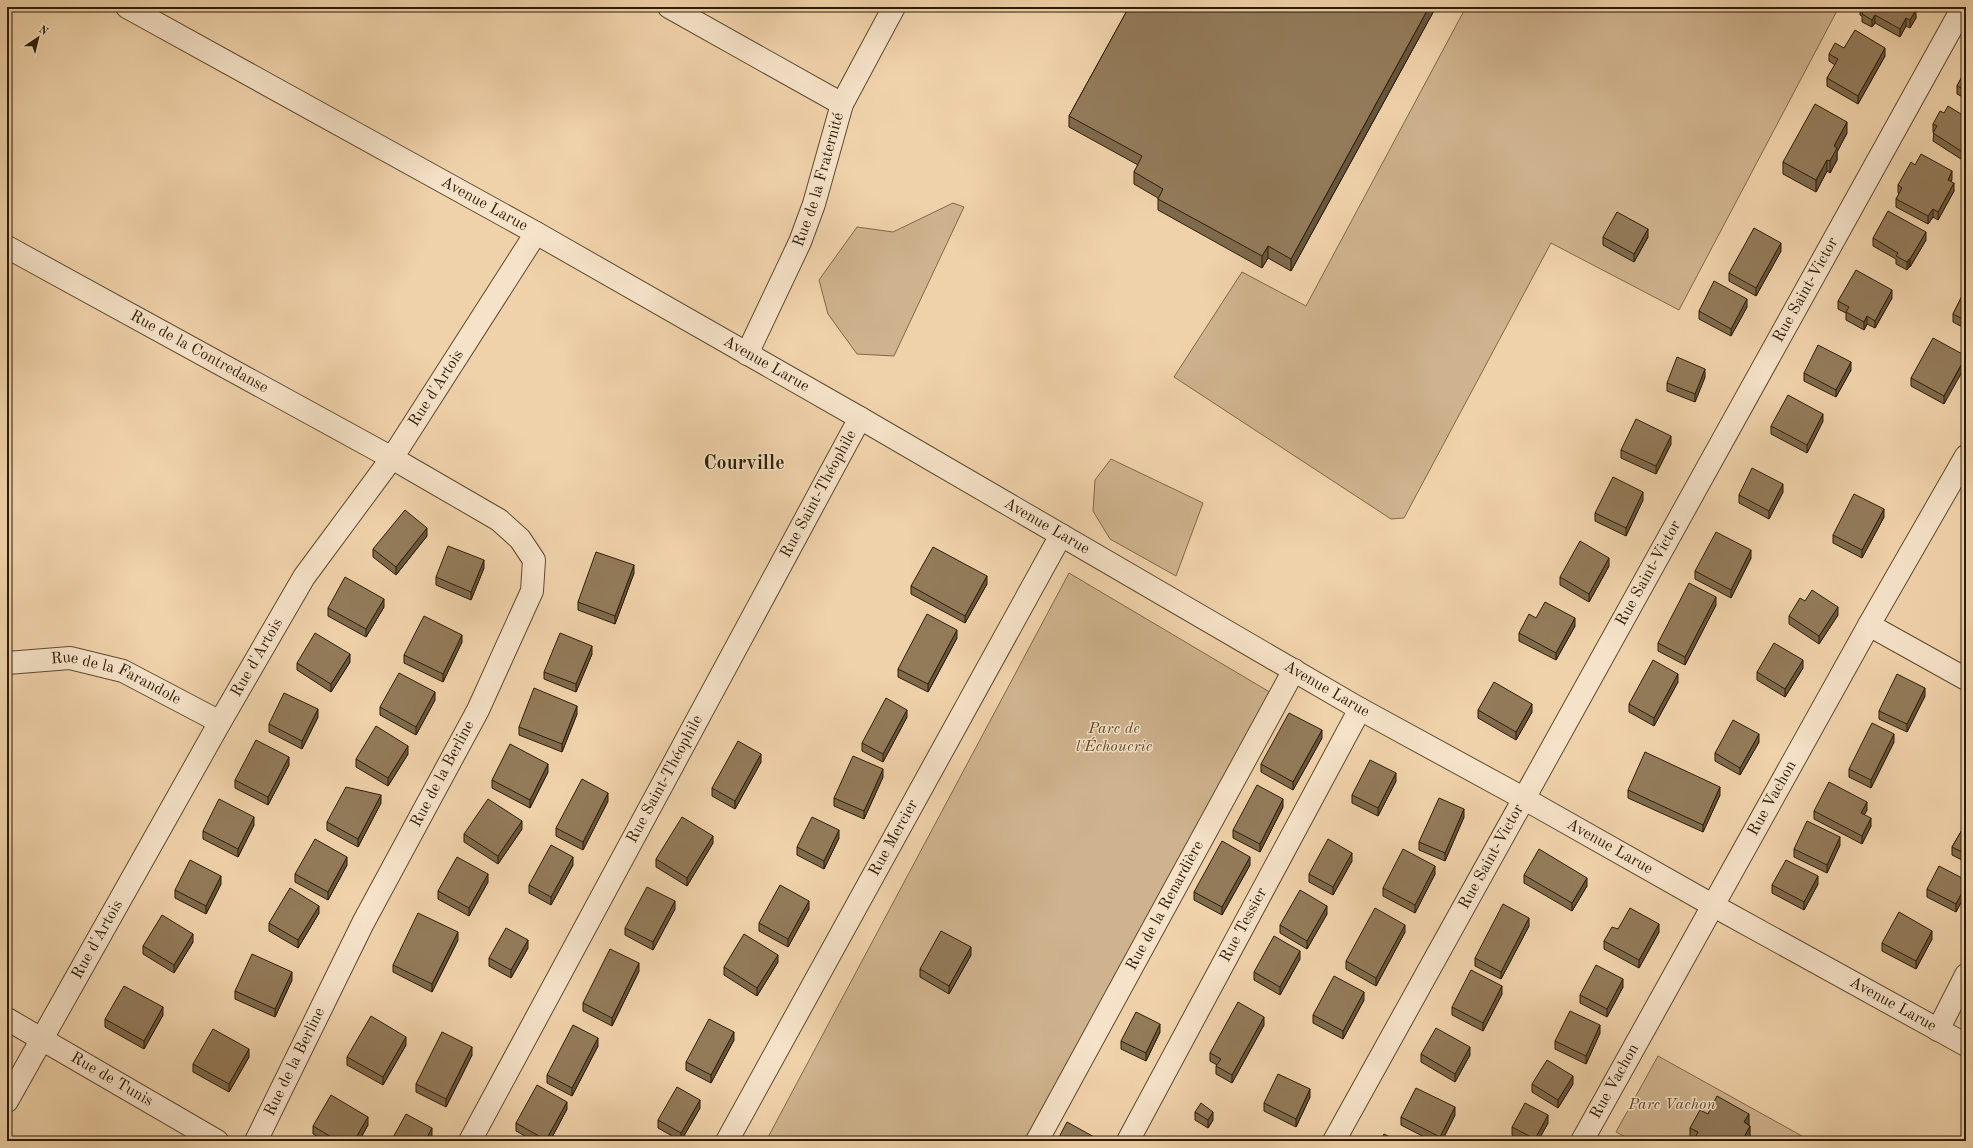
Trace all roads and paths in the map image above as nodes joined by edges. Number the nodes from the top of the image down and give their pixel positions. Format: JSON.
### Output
{"nodes":[{"id":1,"x":127,"y":7,"type":"edge"},
{"id":2,"x":669,"y":7,"type":"edge"},
{"id":3,"x":894,"y":7,"type":"edge"},
{"id":4,"x":1963,"y":7,"type":"edge"},
{"id":5,"x":842,"y":104,"type":"junction"},
{"id":6,"x":536,"y":233,"type":"junction"},
{"id":7,"x":7,"y":247,"type":"edge"},
{"id":8,"x":747,"y":354,"type":"junction"},
{"id":9,"x":860,"y":418,"type":"junction"},
{"id":10,"x":1966,"y":456,"type":"edge"},
{"id":11,"x":392,"y":458,"type":"junction"},
{"id":12,"x":1061,"y":535,"type":"junction"},
{"id":13,"x":1870,"y":624,"type":"junction"},
{"id":14,"x":7,"y":663,"type":"edge"},
{"id":15,"x":1294,"y":670,"type":"junction"},
{"id":16,"x":1966,"y":678,"type":"edge"},
{"id":17,"x":1360,"y":709,"type":"junction"},
{"id":18,"x":220,"y":722,"type":"junction"},
{"id":19,"x":1523,"y":798,"type":"junction"},
{"id":20,"x":1714,"y":906,"type":"junction"},
{"id":21,"x":1966,"y":975,"type":"edge"},
{"id":22,"x":7,"y":1019,"type":"edge"},
{"id":23,"x":1938,"y":1030,"type":"junction"},
{"id":24,"x":41,"y":1040,"type":"junction"},
{"id":25,"x":1966,"y":1045,"type":"edge"},
{"id":26,"x":7,"y":1101,"type":"edge"},
{"id":27,"x":217,"y":1141,"type":"edge"},
{"id":28,"x":256,"y":1141,"type":"edge"},
{"id":29,"x":470,"y":1141,"type":"edge"},
{"id":30,"x":727,"y":1141,"type":"edge"},
{"id":31,"x":1037,"y":1141,"type":"edge"},
{"id":32,"x":1128,"y":1141,"type":"edge"},
{"id":33,"x":1334,"y":1141,"type":"edge"},
{"id":34,"x":1582,"y":1141,"type":"edge"}],
"edges":[{"from":1,"to":6,"type":"street","name":"Avenue Larue"},
{"from":2,"to":5,"type":"street"},
{"from":3,"to":5,"type":"street","name":"Rue de la Fraternité"},
{"from":4,"to":19,"type":"street","name":"Rue Saint-Victor"},
{"from":5,"to":8,"type":"street","name":"Rue de la Fraternité"},
{"from":6,"to":8,"type":"street","name":"Avenue Larue"},
{"from":6,"to":11,"type":"street","name":"Rue d'Artois"},
{"from":7,"to":11,"type":"street","name":"Rue de la Contredanse"},
{"from":8,"to":9,"type":"street","name":"Avenue Larue"},
{"from":9,"to":12,"type":"street","name":"Avenue Larue"},
{"from":9,"to":29,"type":"street","name":"Rue Saint-Théophile"},
{"from":10,"to":13,"type":"street","name":"Rue Vachon"},
{"from":11,"to":18,"type":"street","name":"Rue d'Artois"},
{"from":11,"to":28,"type":"street","name":"Rue de la Berline"},
{"from":12,"to":15,"type":"street","name":"Avenue Larue"},
{"from":12,"to":30,"type":"street","name":"Rue Mercier"},
{"from":13,"to":16,"type":"street"},
{"from":13,"to":20,"type":"street","name":"Rue Vachon"},
{"from":14,"to":18,"type":"street","name":"Rue de la Farandole"},
{"from":15,"to":17,"type":"street","name":"Avenue Larue"},
{"from":15,"to":31,"type":"street","name":"Rue de la Renardière"},
{"from":17,"to":19,"type":"street","name":"Avenue Larue"},
{"from":17,"to":32,"type":"street","name":"Rue Tessier"},
{"from":18,"to":24,"type":"street","name":"Rue d'Artois"},
{"from":19,"to":20,"type":"street","name":"Avenue Larue"},
{"from":19,"to":33,"type":"street","name":"Rue Saint-Victor"},
{"from":20,"to":23,"type":"street","name":"Avenue Larue"},
{"from":20,"to":34,"type":"street","name":"Rue Vachon"},
{"from":21,"to":23,"type":"street"},
{"from":22,"to":24,"type":"street","name":"Rue de Tunis"},
{"from":23,"to":25,"type":"street","name":"Avenue Larue"},
{"from":24,"to":26,"type":"street","name":"Rue d'Artois"},
{"from":24,"to":27,"type":"street","name":"Rue de Tunis"}]}
